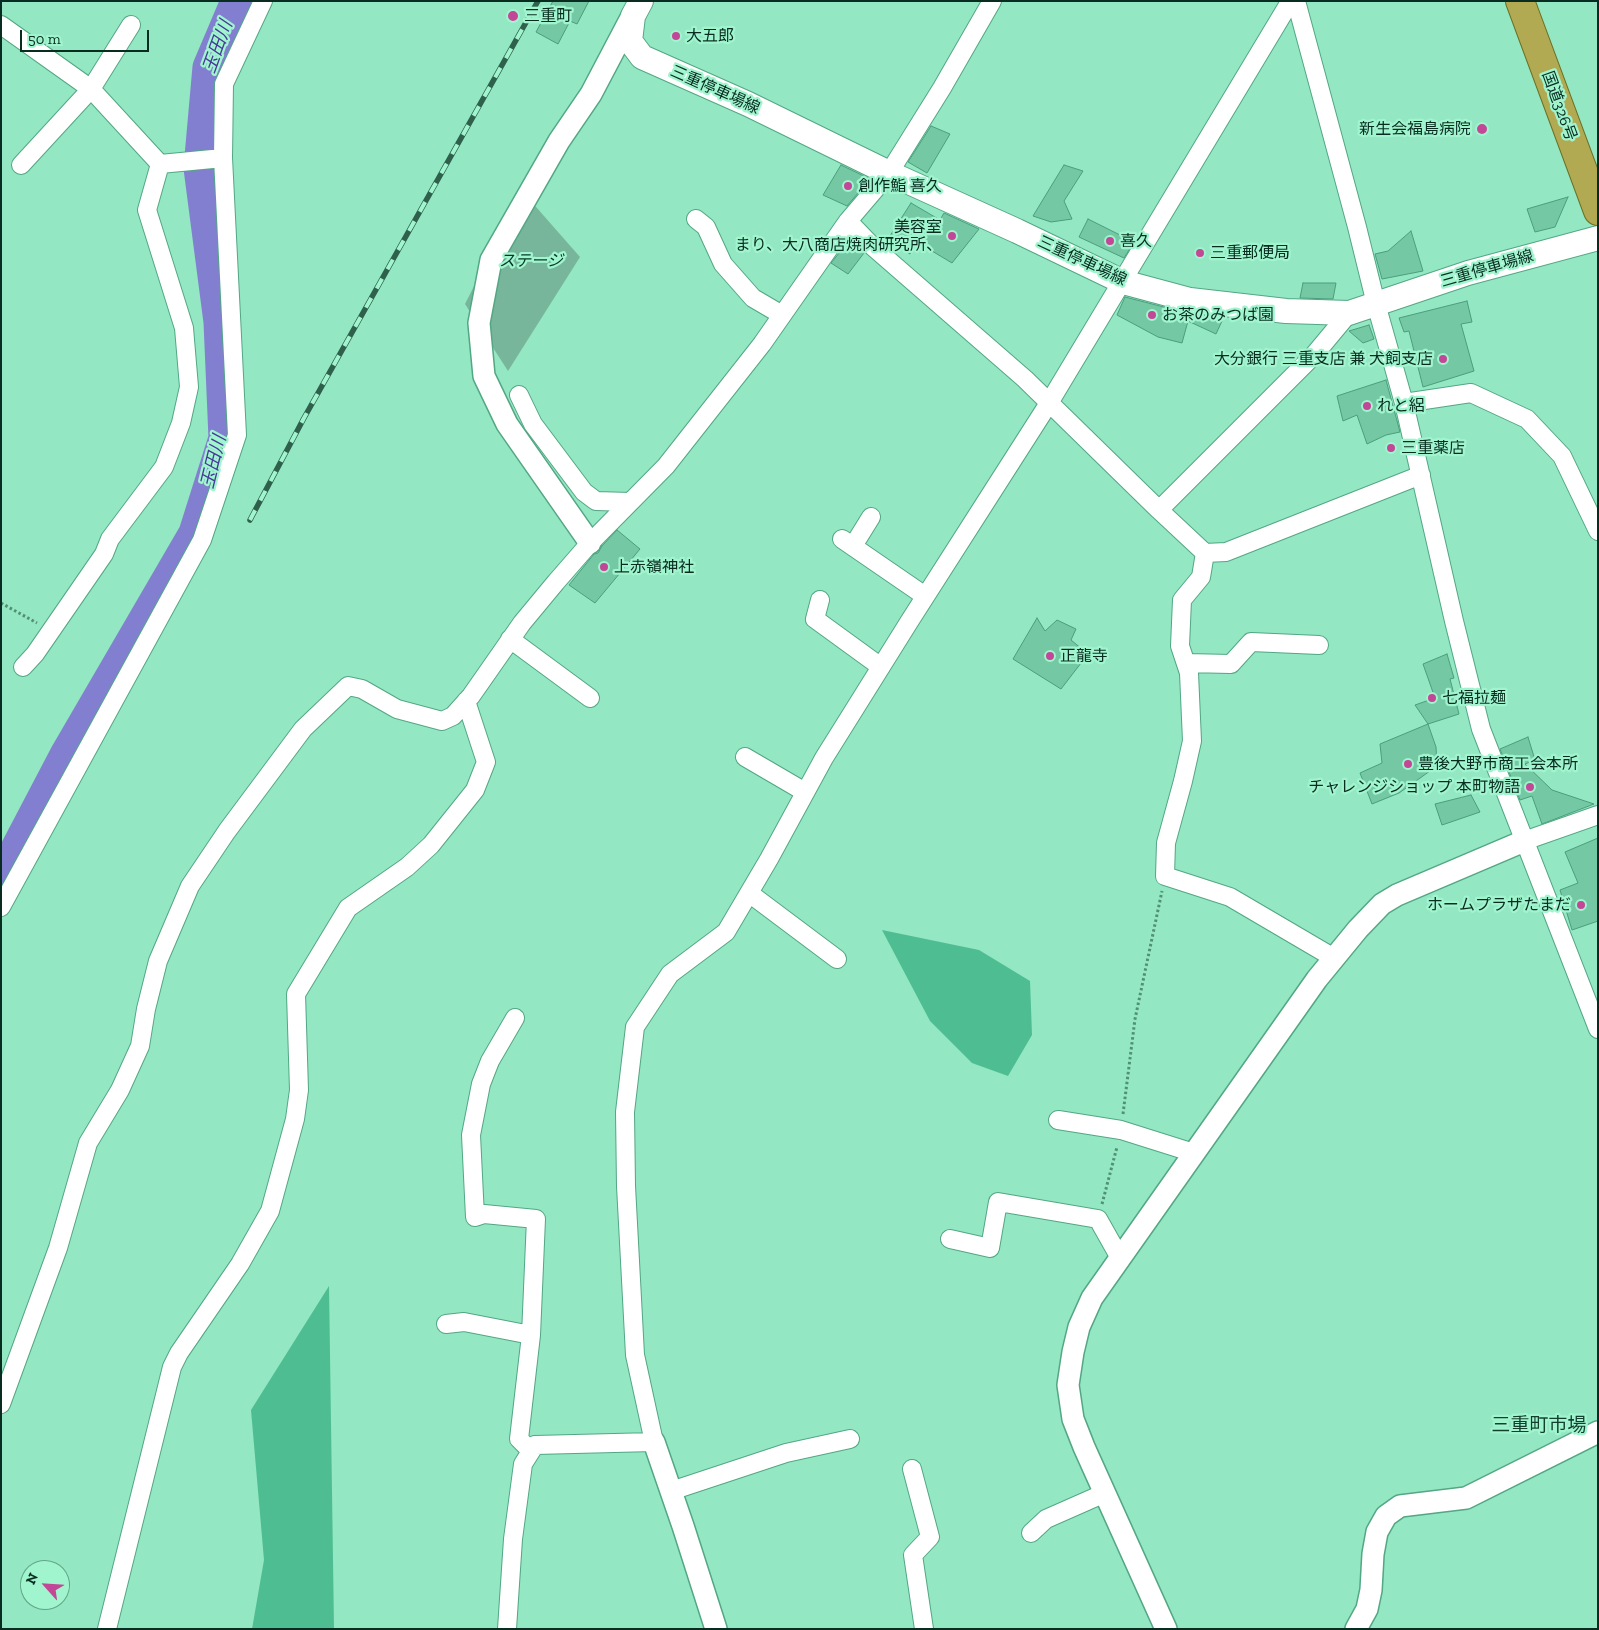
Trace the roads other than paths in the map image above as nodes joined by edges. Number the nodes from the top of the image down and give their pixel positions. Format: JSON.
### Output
{"nodes":[{"id":1,"x":263,"y":1,"type":"edge"},
{"id":2,"x":992,"y":1,"type":"edge"},
{"id":3,"x":1295,"y":1,"type":"edge"},
{"id":4,"x":1520,"y":1,"type":"edge"},
{"id":5,"x":637,"y":8,"type":"edge"},
{"id":6,"x":1,"y":25,"type":"edge"},
{"id":7,"x":131,"y":25,"type":"dead end"},
{"id":8,"x":92,"y":90,"type":"junction"},
{"id":9,"x":219,"y":158,"type":"junction"},
{"id":10,"x":163,"y":164,"type":"junction"},
{"id":11,"x":22,"y":165,"type":"dead end"},
{"id":12,"x":889,"y":173,"type":"junction"},
{"id":13,"x":1598,"y":210,"type":"edge"},
{"id":14,"x":696,"y":219,"type":"dead end"},
{"id":15,"x":848,"y":221,"type":"junction"},
{"id":16,"x":1598,"y":238,"type":"edge"},
{"id":17,"x":1123,"y":282,"type":"junction"},
{"id":18,"x":1376,"y":304,"type":"junction"},
{"id":19,"x":1349,"y":313,"type":"junction"},
{"id":20,"x":782,"y":315,"type":"junction"},
{"id":21,"x":519,"y":395,"type":"dead end"},
{"id":22,"x":1049,"y":403,"type":"junction"},
{"id":23,"x":1404,"y":403,"type":"junction"},
{"id":24,"x":1421,"y":475,"type":"junction"},
{"id":25,"x":630,"y":502,"type":"junction"},
{"id":26,"x":1159,"y":510,"type":"junction"},
{"id":27,"x":871,"y":516,"type":"dead end"},
{"id":28,"x":1598,"y":531,"type":"edge"},
{"id":29,"x":590,"y":543,"type":"junction"},
{"id":30,"x":1205,"y":553,"type":"junction"},
{"id":31,"x":925,"y":596,"type":"junction"},
{"id":32,"x":820,"y":600,"type":"dead end"},
{"id":33,"x":510,"y":640,"type":"junction"},
{"id":34,"x":1319,"y":645,"type":"dead end"},
{"id":35,"x":1186,"y":663,"type":"junction"},
{"id":36,"x":23,"y":667,"type":"dead end"},
{"id":37,"x":880,"y":667,"type":"junction"},
{"id":38,"x":590,"y":698,"type":"dead end"},
{"id":39,"x":466,"y":701,"type":"junction"},
{"id":40,"x":745,"y":757,"type":"dead end"},
{"id":41,"x":805,"y":792,"type":"junction"},
{"id":42,"x":1598,"y":814,"type":"edge"},
{"id":43,"x":1524,"y":841,"type":"junction"},
{"id":44,"x":749,"y":893,"type":"junction"},
{"id":45,"x":1,"y":907,"type":"edge"},
{"id":46,"x":1334,"y":958,"type":"junction"},
{"id":47,"x":837,"y":959,"type":"dead end"},
{"id":48,"x":515,"y":1018,"type":"dead end"},
{"id":49,"x":1598,"y":1029,"type":"edge"},
{"id":50,"x":1058,"y":1120,"type":"dead end"},
{"id":51,"x":1194,"y":1153,"type":"junction"},
{"id":52,"x":950,"y":1239,"type":"dead end"},
{"id":53,"x":1120,"y":1258,"type":"junction"},
{"id":54,"x":446,"y":1324,"type":"dead end"},
{"id":55,"x":531,"y":1335,"type":"junction"},
{"id":56,"x":1,"y":1404,"type":"edge"},
{"id":57,"x":1598,"y":1432,"type":"edge"},
{"id":58,"x":850,"y":1438,"type":"dead end"},
{"id":59,"x":654,"y":1442,"type":"junction"},
{"id":60,"x":531,"y":1451,"type":"junction"},
{"id":61,"x":912,"y":1469,"type":"dead end"},
{"id":62,"x":671,"y":1491,"type":"junction"},
{"id":63,"x":1105,"y":1493,"type":"junction"},
{"id":64,"x":1031,"y":1533,"type":"dead end"},
{"id":65,"x":107,"y":1629,"type":"edge"},
{"id":66,"x":507,"y":1629,"type":"edge"},
{"id":67,"x":716,"y":1629,"type":"edge"},
{"id":68,"x":924,"y":1629,"type":"edge"},
{"id":69,"x":1166,"y":1629,"type":"edge"},
{"id":70,"x":1356,"y":1629,"type":"edge"}],
"edges":[{"from":1,"to":9,"type":"street"},
{"from":2,"to":12,"type":"street"},
{"from":3,"to":17,"type":"street"},
{"from":3,"to":18,"type":"street"},
{"from":4,"to":13,"type":"highway","name":"国道326号"},
{"from":5,"to":12,"type":"main road","name":"三重停車場線"},
{"from":5,"to":29,"type":"street"},
{"from":6,"to":8,"type":"street"},
{"from":7,"to":8,"type":"street"},
{"from":8,"to":10,"type":"street"},
{"from":8,"to":11,"type":"street"},
{"from":9,"to":10,"type":"street"},
{"from":9,"to":45,"type":"street"},
{"from":10,"to":36,"type":"street"},
{"from":12,"to":15,"type":"street"},
{"from":12,"to":17,"type":"main road","name":"三重停車場線"},
{"from":14,"to":20,"type":"street"},
{"from":15,"to":20,"type":"street"},
{"from":15,"to":22,"type":"street"},
{"from":16,"to":18,"type":"main road","name":"三重停車場線"},
{"from":17,"to":19,"type":"main road","name":"三重停車場線"},
{"from":17,"to":22,"type":"street"},
{"from":18,"to":19,"type":"main road","name":"三重停車場線"},
{"from":18,"to":23,"type":"street"},
{"from":19,"to":26,"type":"street"},
{"from":20,"to":25,"type":"street"},
{"from":21,"to":25,"type":"street"},
{"from":22,"to":26,"type":"street"},
{"from":22,"to":31,"type":"street"},
{"from":23,"to":24,"type":"street"},
{"from":23,"to":28,"type":"street"},
{"from":24,"to":30,"type":"street"},
{"from":24,"to":43,"type":"street"},
{"from":25,"to":29,"type":"street"},
{"from":26,"to":30,"type":"street"},
{"from":27,"to":31,"type":"street"},
{"from":29,"to":33,"type":"street"},
{"from":30,"to":35,"type":"street"},
{"from":31,"to":37,"type":"street"},
{"from":32,"to":37,"type":"street"},
{"from":33,"to":38,"type":"street"},
{"from":33,"to":39,"type":"street"},
{"from":34,"to":35,"type":"street"},
{"from":35,"to":46,"type":"street"},
{"from":37,"to":41,"type":"street"},
{"from":39,"to":56,"type":"street"},
{"from":39,"to":65,"type":"street"},
{"from":40,"to":41,"type":"street"},
{"from":41,"to":44,"type":"street"},
{"from":42,"to":43,"type":"street"},
{"from":43,"to":46,"type":"street"},
{"from":43,"to":49,"type":"street"},
{"from":44,"to":47,"type":"street"},
{"from":44,"to":59,"type":"street"},
{"from":46,"to":51,"type":"street"},
{"from":48,"to":55,"type":"street"},
{"from":50,"to":51,"type":"street"},
{"from":51,"to":53,"type":"street"},
{"from":52,"to":53,"type":"street"},
{"from":53,"to":63,"type":"street"},
{"from":54,"to":55,"type":"street"},
{"from":55,"to":60,"type":"street"},
{"from":57,"to":70,"type":"street"},
{"from":58,"to":62,"type":"street"},
{"from":59,"to":60,"type":"street"},
{"from":59,"to":62,"type":"street"},
{"from":60,"to":66,"type":"street"},
{"from":61,"to":68,"type":"street"},
{"from":62,"to":67,"type":"street"},
{"from":63,"to":64,"type":"street"},
{"from":63,"to":69,"type":"street"}]}
